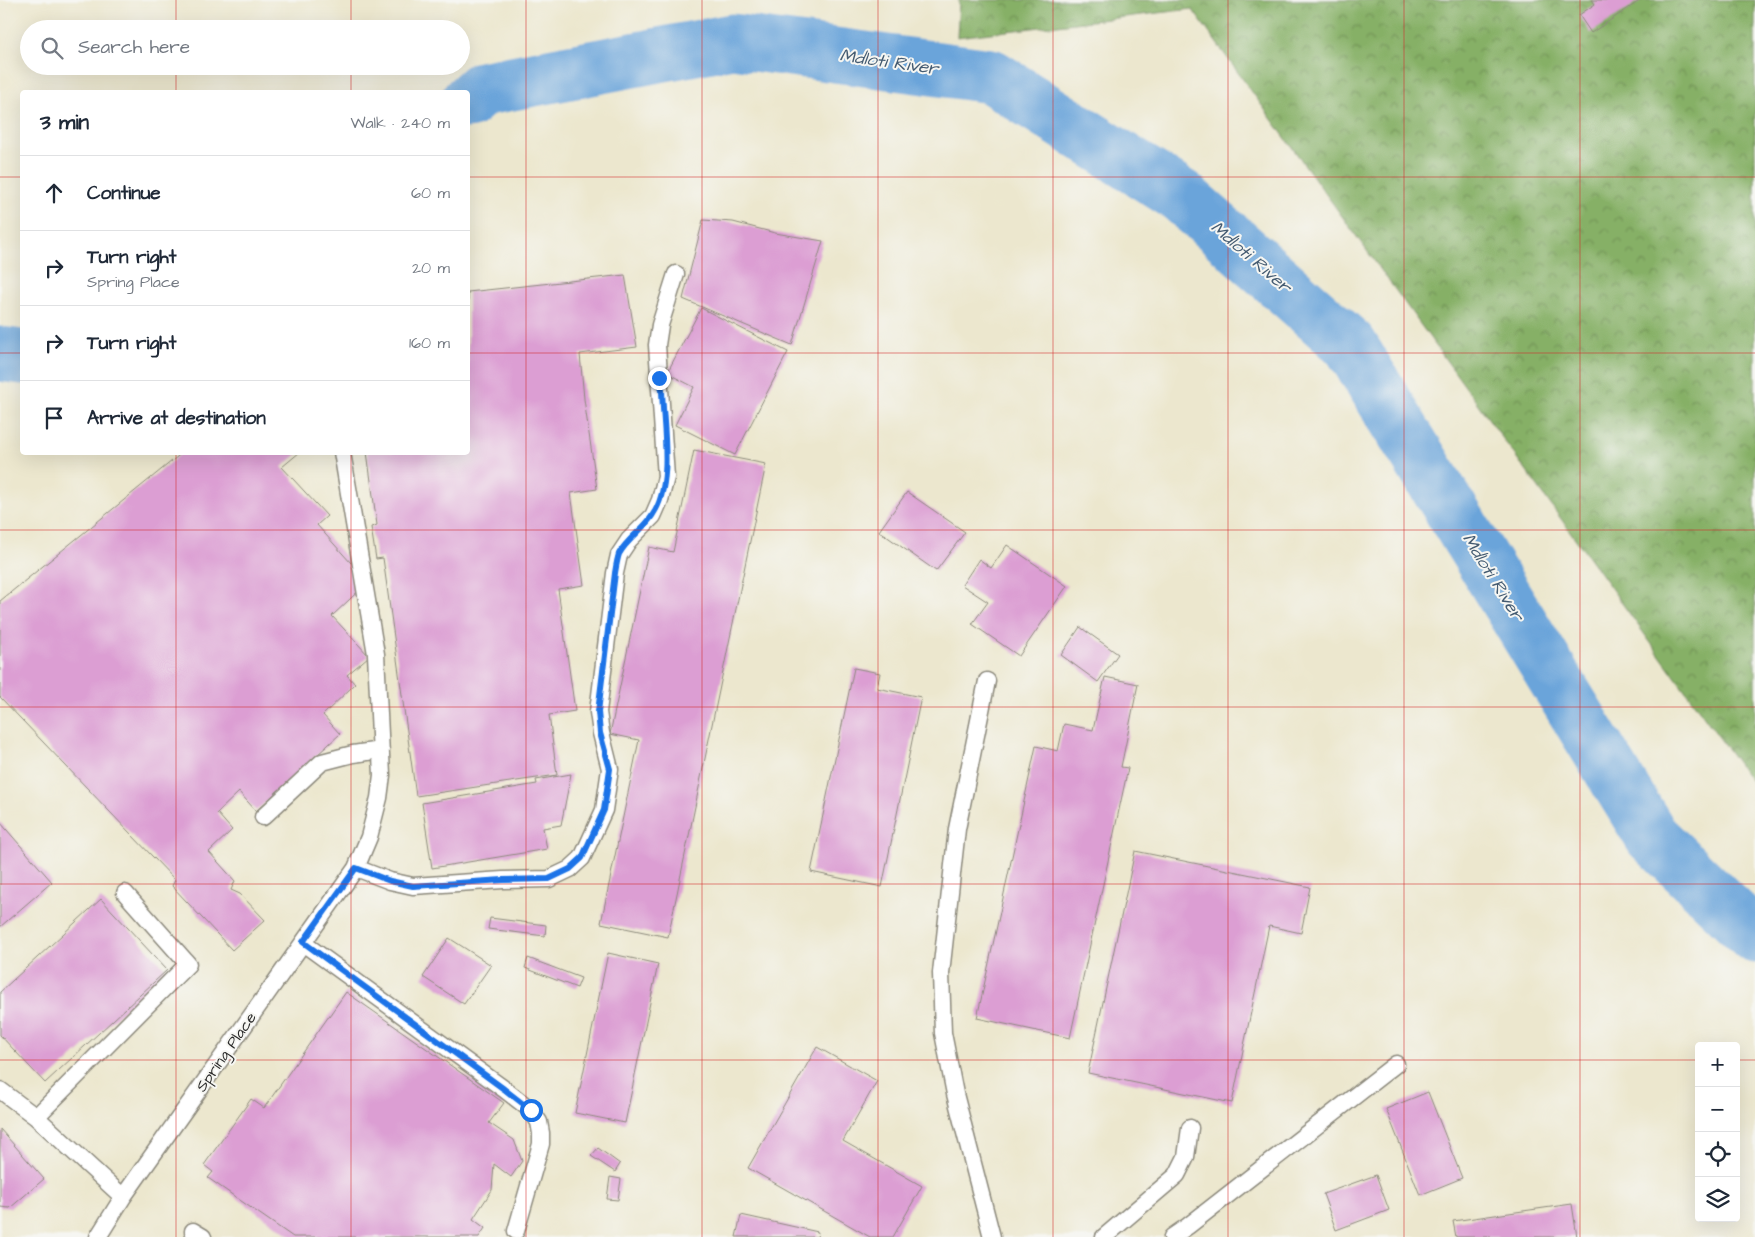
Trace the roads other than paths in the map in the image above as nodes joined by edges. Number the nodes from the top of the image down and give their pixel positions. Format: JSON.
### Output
{"nodes":[{"id":1,"x":676,"y":274,"type":"dead end"},
{"id":2,"x":343,"y":455,"type":"edge"},
{"id":3,"x":987,"y":681,"type":"dead end"},
{"id":4,"x":381,"y":750,"type":"junction"},
{"id":5,"x":263,"y":817,"type":"dead end"},
{"id":6,"x":356,"y":868,"type":"junction"},
{"id":7,"x":126,"y":893,"type":"dead end"},
{"id":8,"x":303,"y":942,"type":"junction"},
{"id":9,"x":1396,"y":1064,"type":"dead end"},
{"id":10,"x":0,"y":1090,"type":"edge"},
{"id":11,"x":36,"y":1117,"type":"junction"},
{"id":12,"x":1190,"y":1128,"type":"dead end"},
{"id":13,"x":123,"y":1198,"type":"junction"},
{"id":14,"x":516,"y":1231,"type":"dead end"},
{"id":15,"x":98,"y":1237,"type":"edge"},
{"id":16,"x":992,"y":1237,"type":"edge"},
{"id":17,"x":1104,"y":1237,"type":"edge"},
{"id":18,"x":1172,"y":1237,"type":"edge"}],
"edges":[{"from":1,"to":6,"type":"lane"},
{"from":2,"to":4,"type":"lane","name":"Spring Place"},
{"from":3,"to":16,"type":"lane"},
{"from":4,"to":5,"type":"lane"},
{"from":4,"to":6,"type":"lane","name":"Spring Place"},
{"from":6,"to":8,"type":"lane","name":"Spring Place"},
{"from":7,"to":11,"type":"lane"},
{"from":8,"to":13,"type":"lane","name":"Spring Place"},
{"from":8,"to":14,"type":"lane"},
{"from":9,"to":18,"type":"lane"},
{"from":10,"to":11,"type":"lane"},
{"from":11,"to":13,"type":"lane"},
{"from":12,"to":17,"type":"lane"},
{"from":13,"to":15,"type":"lane","name":"Spring Place"}]}
